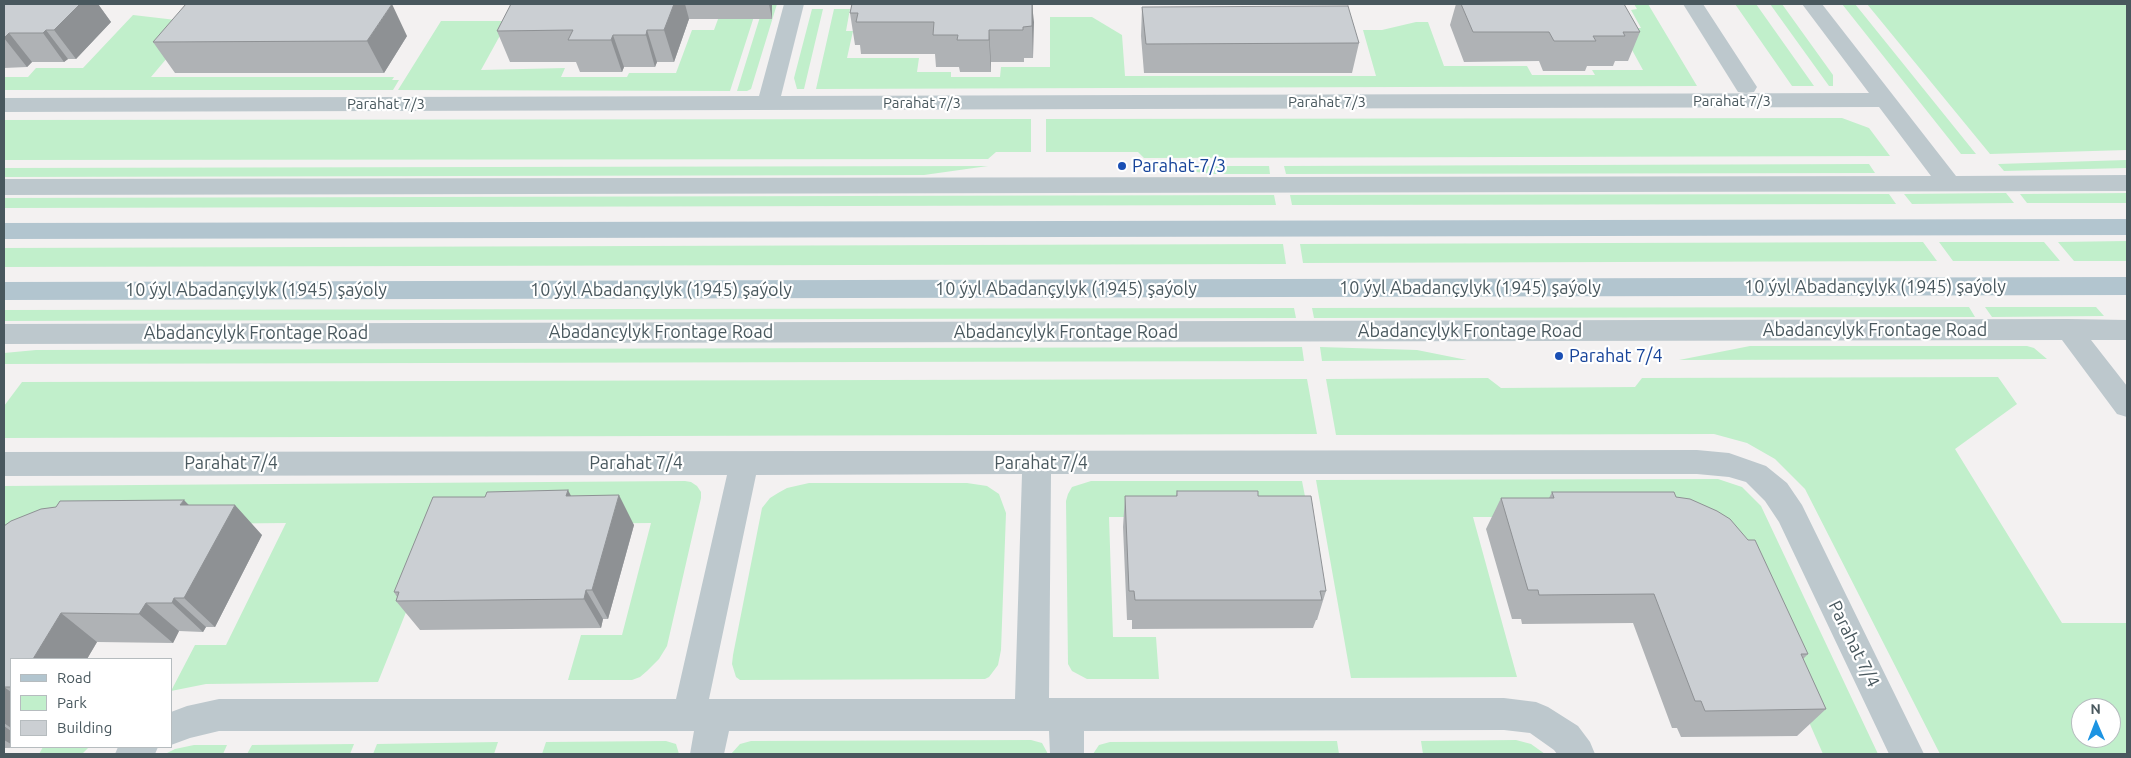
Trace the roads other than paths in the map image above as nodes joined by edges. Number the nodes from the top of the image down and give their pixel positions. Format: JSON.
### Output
{"nodes":[{"id":1,"x":794,"y":4,"type":"edge"},
{"id":2,"x":1693,"y":4,"type":"edge"},
{"id":3,"x":1812,"y":4,"type":"edge"},
{"id":4,"x":1746,"y":87,"type":"dead end"},
{"id":5,"x":1886,"y":100,"type":"junction"},
{"id":6,"x":768,"y":103,"type":"junction"},
{"id":7,"x":4,"y":105,"type":"edge"},
{"id":8,"x":1949,"y":183,"type":"junction"},
{"id":9,"x":2127,"y":183,"type":"edge"},
{"id":10,"x":4,"y":187,"type":"edge"},
{"id":11,"x":2127,"y":227,"type":"edge"},
{"id":12,"x":4,"y":231,"type":"edge"},
{"id":13,"x":2127,"y":286,"type":"edge"},
{"id":14,"x":4,"y":291,"type":"edge"},
{"id":15,"x":2068,"y":329,"type":"junction"},
{"id":16,"x":2127,"y":330,"type":"edge"},
{"id":17,"x":4,"y":334,"type":"edge"},
{"id":18,"x":2127,"y":406,"type":"edge"},
{"id":19,"x":744,"y":463,"type":"junction"},
{"id":20,"x":1036,"y":463,"type":"junction"},
{"id":21,"x":4,"y":464,"type":"edge"},
{"id":22,"x":702,"y":715,"type":"junction"},
{"id":23,"x":1032,"y":715,"type":"junction"},
{"id":24,"x":1066,"y":715,"type":"junction"},
{"id":25,"x":172,"y":729,"type":"edge"},
{"id":26,"x":707,"y":754,"type":"edge"},
{"id":27,"x":1067,"y":754,"type":"edge"},
{"id":28,"x":1578,"y":754,"type":"edge"},
{"id":29,"x":1907,"y":754,"type":"edge"}],
"edges":[{"from":1,"to":6,"type":"street"},
{"from":2,"to":4,"type":"street"},
{"from":3,"to":5,"type":"street"},
{"from":5,"to":6,"type":"street","name":"Parahat 7/3"},
{"from":5,"to":8,"type":"street"},
{"from":6,"to":7,"type":"street","name":"Parahat 7/3"},
{"from":8,"to":9,"type":"street"},
{"from":8,"to":10,"type":"street"},
{"from":11,"to":12,"type":"main road"},
{"from":13,"to":14,"type":"main road","name":"10 ýyl Abadançylyk (1945) şaýoly"},
{"from":15,"to":16,"type":"street","name":"Abadancylyk Frontage Road"},
{"from":15,"to":17,"type":"street","name":"Abadancylyk Frontage Road"},
{"from":15,"to":18,"type":"street"},
{"from":19,"to":20,"type":"street","name":"Parahat 7/4"},
{"from":19,"to":21,"type":"street","name":"Parahat 7/4"},
{"from":19,"to":22,"type":"street"},
{"from":20,"to":23,"type":"street"},
{"from":20,"to":29,"type":"street","name":"Parahat 7/4"},
{"from":22,"to":23,"type":"street"},
{"from":22,"to":25,"type":"street"},
{"from":22,"to":26,"type":"street"},
{"from":23,"to":24,"type":"street"},
{"from":24,"to":27,"type":"street"},
{"from":24,"to":28,"type":"street"}]}
